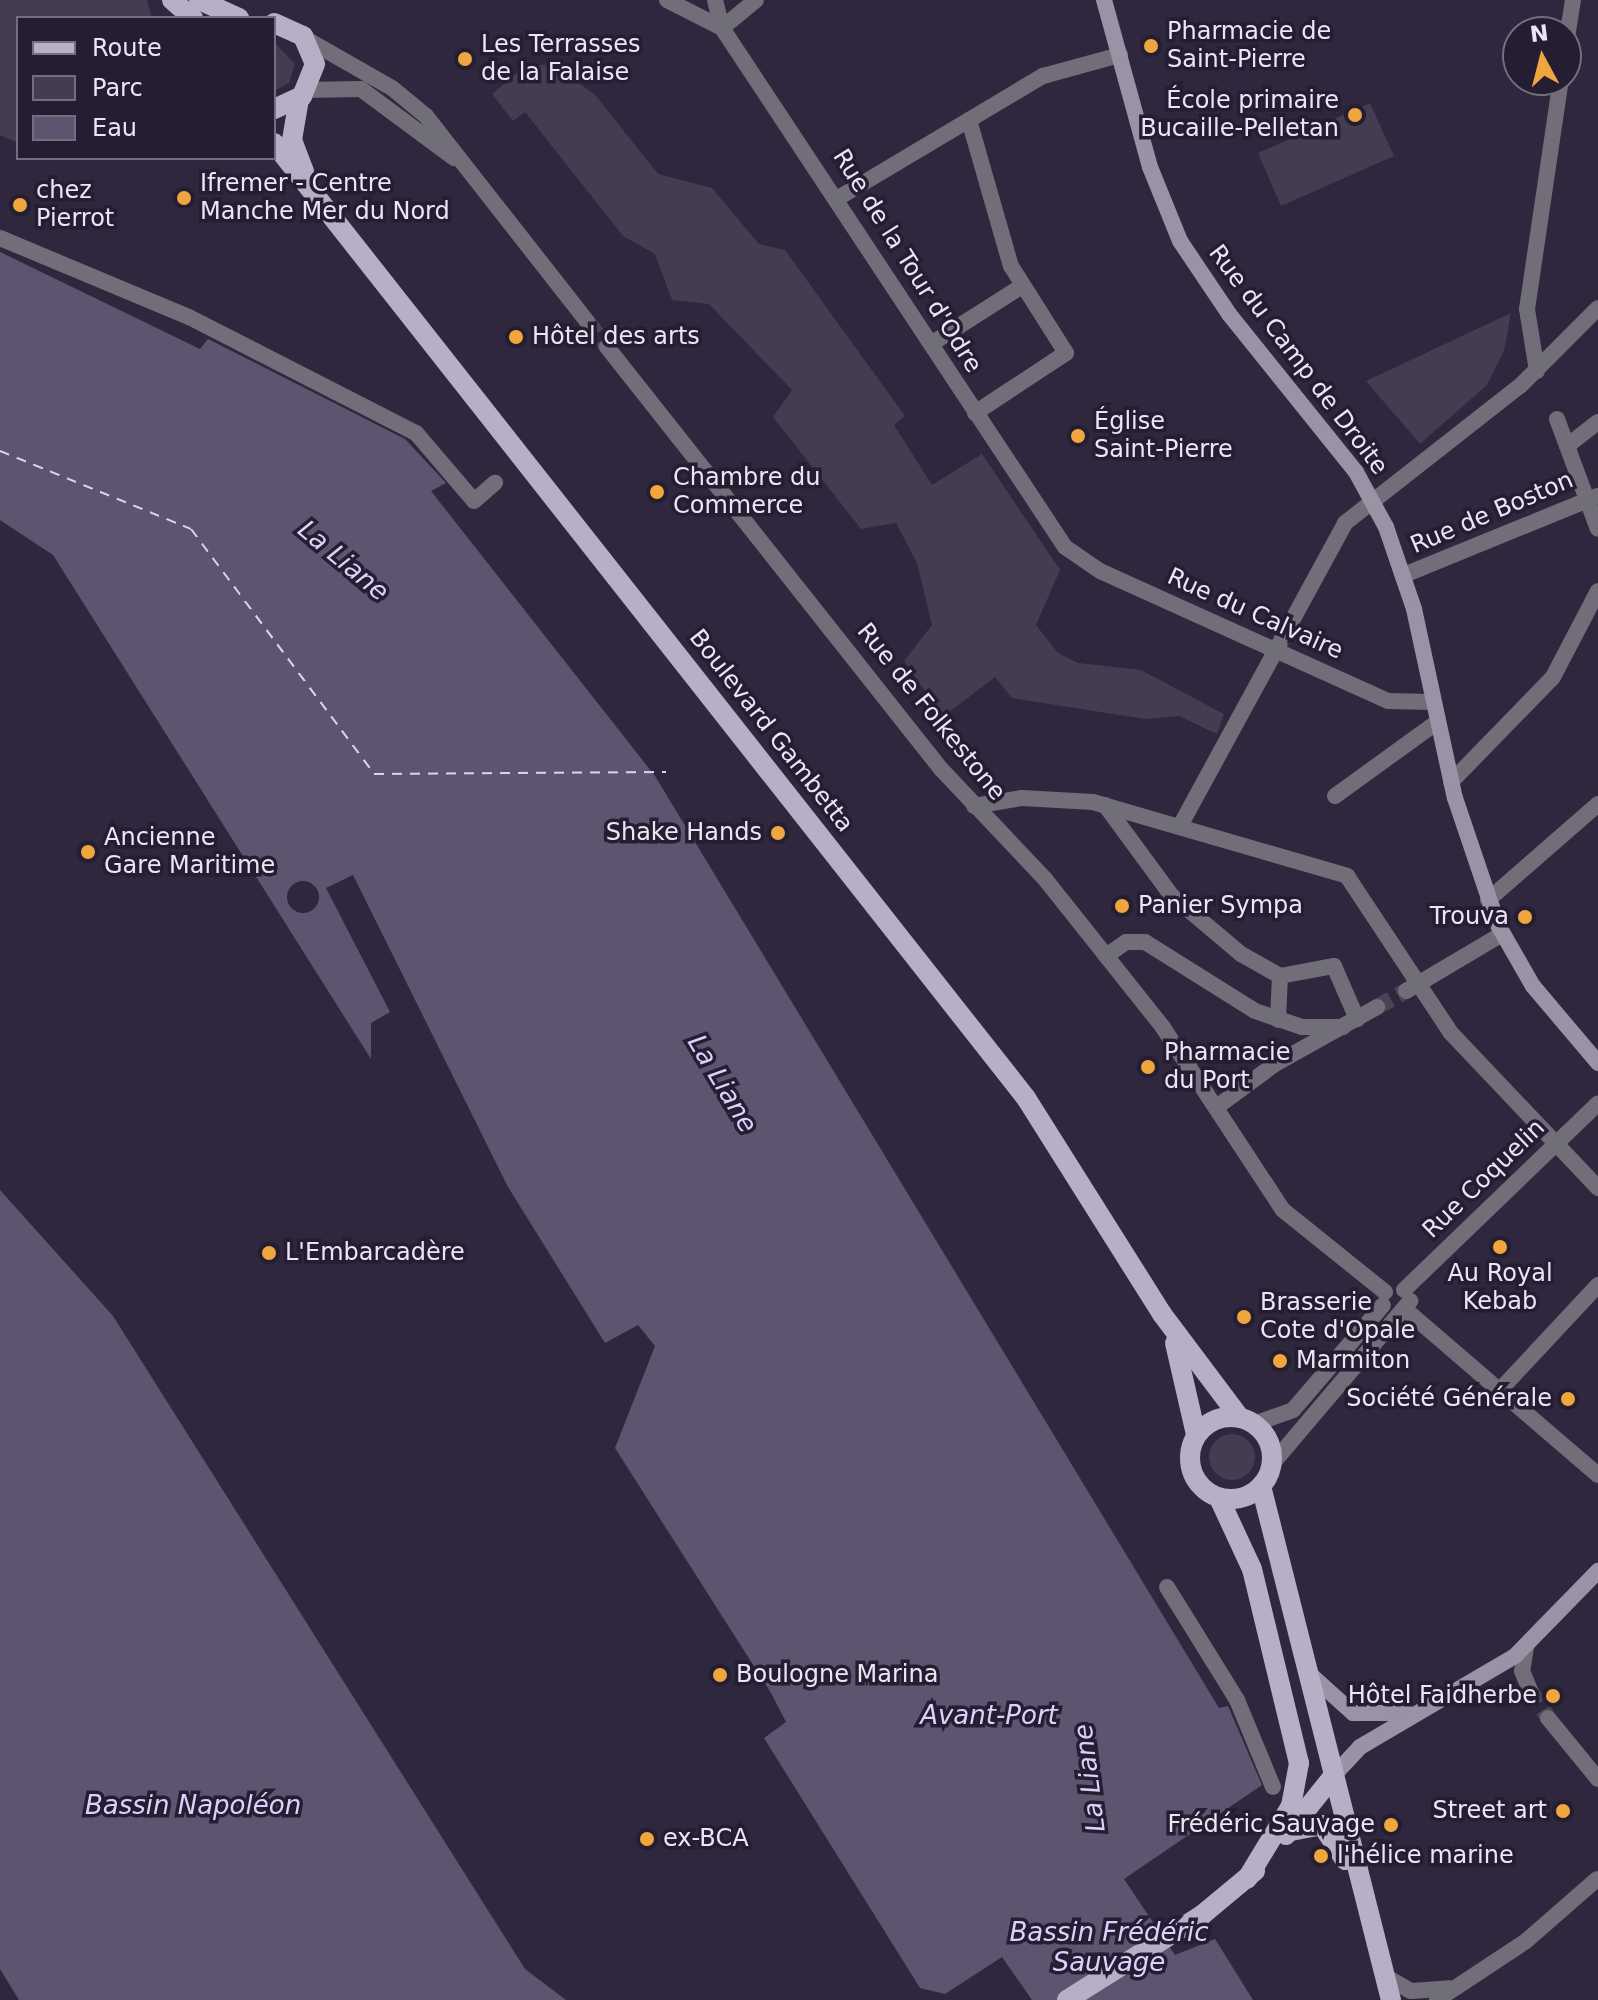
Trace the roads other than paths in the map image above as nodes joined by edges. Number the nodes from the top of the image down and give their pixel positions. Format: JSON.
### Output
{"nodes":[{"id":1,"x":172,"y":0,"type":"edge"},
{"id":2,"x":199,"y":0,"type":"edge"},
{"id":3,"x":667,"y":0,"type":"edge"},
{"id":4,"x":715,"y":0,"type":"edge"},
{"id":5,"x":756,"y":0,"type":"edge"},
{"id":6,"x":1104,"y":0,"type":"edge"},
{"id":7,"x":191,"y":16,"type":"edge"},
{"id":8,"x":235,"y":16,"type":"edge"},
{"id":9,"x":276,"y":24,"type":"edge"},
{"id":10,"x":722,"y":28,"type":"junction"},
{"id":11,"x":306,"y":39,"type":"junction"},
{"id":12,"x":1120,"y":55,"type":"junction"},
{"id":13,"x":303,"y":94,"type":"junction"},
{"id":14,"x":1559,"y":96,"type":"edge"},
{"id":15,"x":276,"y":108,"type":"edge"},
{"id":16,"x":969,"y":120,"type":"junction"},
{"id":17,"x":276,"y":145,"type":"edge"},
{"id":18,"x":468,"y":169,"type":"junction"},
{"id":19,"x":317,"y":196,"type":"junction"},
{"id":20,"x":838,"y":198,"type":"junction"},
{"id":21,"x":0,"y":238,"type":"edge"},
{"id":22,"x":1022,"y":286,"type":"junction"},
{"id":23,"x":1598,"y":308,"type":"edge"},
{"id":24,"x":587,"y":321,"type":"tunnel mouth"},
{"id":25,"x":931,"y":344,"type":"junction"},
{"id":26,"x":607,"y":347,"type":"tunnel mouth"},
{"id":27,"x":1537,"y":371,"type":"junction"},
{"id":28,"x":975,"y":413,"type":"junction"},
{"id":29,"x":1557,"y":419,"type":"dead end"},
{"id":30,"x":1598,"y":422,"type":"edge"},
{"id":31,"x":1567,"y":446,"type":"junction"},
{"id":32,"x":495,"y":483,"type":"dead end"},
{"id":33,"x":1593,"y":498,"type":"edge"},
{"id":34,"x":1375,"y":504,"type":"junction"},
{"id":35,"x":1598,"y":529,"type":"edge"},
{"id":36,"x":1065,"y":547,"type":"joint"},
{"id":37,"x":1404,"y":575,"type":"junction"},
{"id":38,"x":1598,"y":591,"type":"edge"},
{"id":39,"x":1276,"y":651,"type":"junction"},
{"id":40,"x":1432,"y":702,"type":"junction"},
{"id":41,"x":1436,"y":723,"type":"junction"},
{"id":42,"x":1451,"y":782,"type":"junction"},
{"id":43,"x":1335,"y":796,"type":"dead end"},
{"id":44,"x":1598,"y":804,"type":"edge"},
{"id":45,"x":1105,"y":805,"type":"junction"},
{"id":46,"x":974,"y":806,"type":"junction"},
{"id":47,"x":1180,"y":826,"type":"junction"},
{"id":48,"x":1488,"y":900,"type":"junction"},
{"id":49,"x":1502,"y":934,"type":"junction"},
{"id":50,"x":1106,"y":956,"type":"junction"},
{"id":51,"x":1280,"y":976,"type":"junction"},
{"id":52,"x":1412,"y":987,"type":"junction"},
{"id":53,"x":1377,"y":1007,"type":"tunnel mouth"},
{"id":54,"x":1278,"y":1020,"type":"junction"},
{"id":55,"x":1350,"y":1023,"type":"junction"},
{"id":56,"x":1598,"y":1063,"type":"edge"},
{"id":57,"x":1598,"y":1103,"type":"edge"},
{"id":58,"x":1218,"y":1106,"type":"junction"},
{"id":59,"x":1556,"y":1144,"type":"junction"},
{"id":60,"x":1598,"y":1188,"type":"edge"},
{"id":61,"x":1598,"y":1285,"type":"edge"},
{"id":62,"x":1392,"y":1306,"type":"junction"},
{"id":63,"x":1162,"y":1314,"type":"junction"},
{"id":64,"x":1500,"y":1390,"type":"junction"},
{"id":65,"x":1247,"y":1421,"type":"junction"},
{"id":66,"x":1196,"y":1435,"type":"junction"},
{"id":67,"x":1272,"y":1464,"type":"junction"},
{"id":68,"x":1598,"y":1475,"type":"edge"},
{"id":69,"x":1261,"y":1486,"type":"junction"},
{"id":70,"x":1219,"y":1498,"type":"junction"},
{"id":71,"x":1598,"y":1571,"type":"edge"},
{"id":72,"x":1167,"y":1587,"type":"dead end"},
{"id":73,"x":1526,"y":1647,"type":"junction"},
{"id":74,"x":1313,"y":1677,"type":"junction"},
{"id":75,"x":1530,"y":1690,"type":"tunnel mouth"},
{"id":76,"x":1428,"y":1705,"type":"junction"},
{"id":77,"x":1548,"y":1718,"type":"tunnel mouth"},
{"id":78,"x":1595,"y":1770,"type":"edge"},
{"id":79,"x":1334,"y":1775,"type":"junction"},
{"id":80,"x":1273,"y":1787,"type":"dead end"},
{"id":81,"x":1289,"y":1832,"type":"junction"},
{"id":82,"x":1247,"y":1879,"type":"junction"},
{"id":83,"x":1597,"y":1879,"type":"edge"},
{"id":84,"x":1363,"y":1900,"type":"junction"},
{"id":85,"x":1383,"y":1975,"type":"junction"},
{"id":86,"x":1451,"y":1988,"type":"junction"},
{"id":87,"x":1067,"y":2000,"type":"edge"},
{"id":88,"x":1391,"y":2000,"type":"edge"},
{"id":89,"x":1437,"y":2000,"type":"edge"}],
"edges":[{"from":1,"to":7,"type":"main road"},
{"from":2,"to":8,"type":"main road"},
{"from":3,"to":10,"type":"street"},
{"from":4,"to":10,"type":"street","name":"Rue de la Tour d'Odre"},
{"from":5,"to":10,"type":"street"},
{"from":6,"to":12,"type":"street","name":"Rue du Camp de Droite"},
{"from":9,"to":11,"type":"main road"},
{"from":10,"to":20,"type":"street","name":"Rue de la Tour d'Odre"},
{"from":11,"to":13,"type":"main road","name":"Boulevard Gambetta"},
{"from":11,"to":18,"type":"street"},
{"from":12,"to":16,"type":"street"},
{"from":12,"to":34,"type":"street","name":"Rue du Camp de Droite"},
{"from":13,"to":15,"type":"main road"},
{"from":13,"to":18,"type":"street"},
{"from":13,"to":19,"type":"main road","name":"Boulevard Gambetta"},
{"from":14,"to":27,"type":"street"},
{"from":16,"to":20,"type":"street"},
{"from":16,"to":22,"type":"street"},
{"from":17,"to":19,"type":"main road","name":"Boulevard Gambetta"},
{"from":18,"to":24,"type":"street"},
{"from":19,"to":63,"type":"main road","name":"Boulevard Gambetta"},
{"from":20,"to":25,"type":"street","name":"Rue de la Tour d'Odre"},
{"from":21,"to":32,"type":"street"},
{"from":22,"to":25,"type":"street"},
{"from":22,"to":28,"type":"street"},
{"from":23,"to":27,"type":"street"},
{"from":25,"to":28,"type":"street","name":"Rue de la Tour d'Odre"},
{"from":26,"to":46,"type":"street","name":"Rue de Folkestone"},
{"from":27,"to":34,"type":"street"},
{"from":28,"to":36,"type":"street","name":"Rue de la Tour d'Odre"},
{"from":29,"to":31,"type":"street"},
{"from":30,"to":31,"type":"street"},
{"from":31,"to":33,"type":"street"},
{"from":33,"to":35,"type":"street"},
{"from":33,"to":37,"type":"street","name":"Rue de Boston"},
{"from":34,"to":37,"type":"street","name":"Rue du Camp de Droite"},
{"from":34,"to":39,"type":"street"},
{"from":36,"to":39,"type":"street","name":"Rue du Calvaire"},
{"from":37,"to":40,"type":"street","name":"Rue du Camp de Droite"},
{"from":38,"to":42,"type":"street"},
{"from":39,"to":40,"type":"street","name":"Rue du Calvaire"},
{"from":39,"to":47,"type":"street"},
{"from":40,"to":41,"type":"street","name":"Rue du Camp de Droite"},
{"from":41,"to":42,"type":"street","name":"Rue du Camp de Droite"},
{"from":41,"to":43,"type":"street"},
{"from":42,"to":48,"type":"street","name":"Rue du Camp de Droite"},
{"from":44,"to":48,"type":"street"},
{"from":45,"to":46,"type":"street"},
{"from":45,"to":47,"type":"street"},
{"from":45,"to":51,"type":"street"},
{"from":46,"to":50,"type":"street","name":"Rue de Folkestone"},
{"from":47,"to":52,"type":"street"},
{"from":48,"to":49,"type":"street","name":"Rue du Camp de Droite"},
{"from":49,"to":52,"type":"street"},
{"from":49,"to":56,"type":"street","name":"Rue du Camp de Droite"},
{"from":50,"to":54,"type":"street"},
{"from":50,"to":58,"type":"street","name":"Rue de Folkestone"},
{"from":51,"to":54,"type":"street"},
{"from":51,"to":55,"type":"street"},
{"from":52,"to":59,"type":"street"},
{"from":53,"to":55,"type":"street"},
{"from":54,"to":55,"type":"street"},
{"from":55,"to":58,"type":"street"},
{"from":57,"to":59,"type":"street","name":"Rue Coquelin"},
{"from":58,"to":62,"type":"street","name":"Rue de Folkestone"},
{"from":59,"to":60,"type":"street"},
{"from":59,"to":62,"type":"street","name":"Rue Coquelin"},
{"from":61,"to":64,"type":"street"},
{"from":62,"to":64,"type":"street","name":"Rue de Folkestone"},
{"from":62,"to":65,"type":"street"},
{"from":62,"to":67,"type":"street"},
{"from":63,"to":65,"type":"main road"},
{"from":63,"to":66,"type":"main road"},
{"from":64,"to":68,"type":"street","name":"Rue de Folkestone"},
{"from":65,"to":66,"type":"main road"},
{"from":65,"to":67,"type":"main road"},
{"from":66,"to":70,"type":"main road"},
{"from":67,"to":69,"type":"main road"},
{"from":69,"to":70,"type":"main road"},
{"from":69,"to":74,"type":"main road"},
{"from":70,"to":82,"type":"main road"},
{"from":71,"to":73,"type":"street"},
{"from":72,"to":80,"type":"street"},
{"from":73,"to":75,"type":"street"},
{"from":73,"to":76,"type":"street"},
{"from":74,"to":76,"type":"street"},
{"from":74,"to":79,"type":"main road"},
{"from":76,"to":79,"type":"street"},
{"from":77,"to":78,"type":"street"},
{"from":79,"to":81,"type":"main road"},
{"from":79,"to":84,"type":"main road"},
{"from":81,"to":82,"type":"main road"},
{"from":81,"to":84,"type":"main road"},
{"from":82,"to":87,"type":"main road"},
{"from":83,"to":86,"type":"street"},
{"from":84,"to":85,"type":"main road"},
{"from":85,"to":86,"type":"street"},
{"from":85,"to":88,"type":"main road"},
{"from":86,"to":89,"type":"street"}]}
